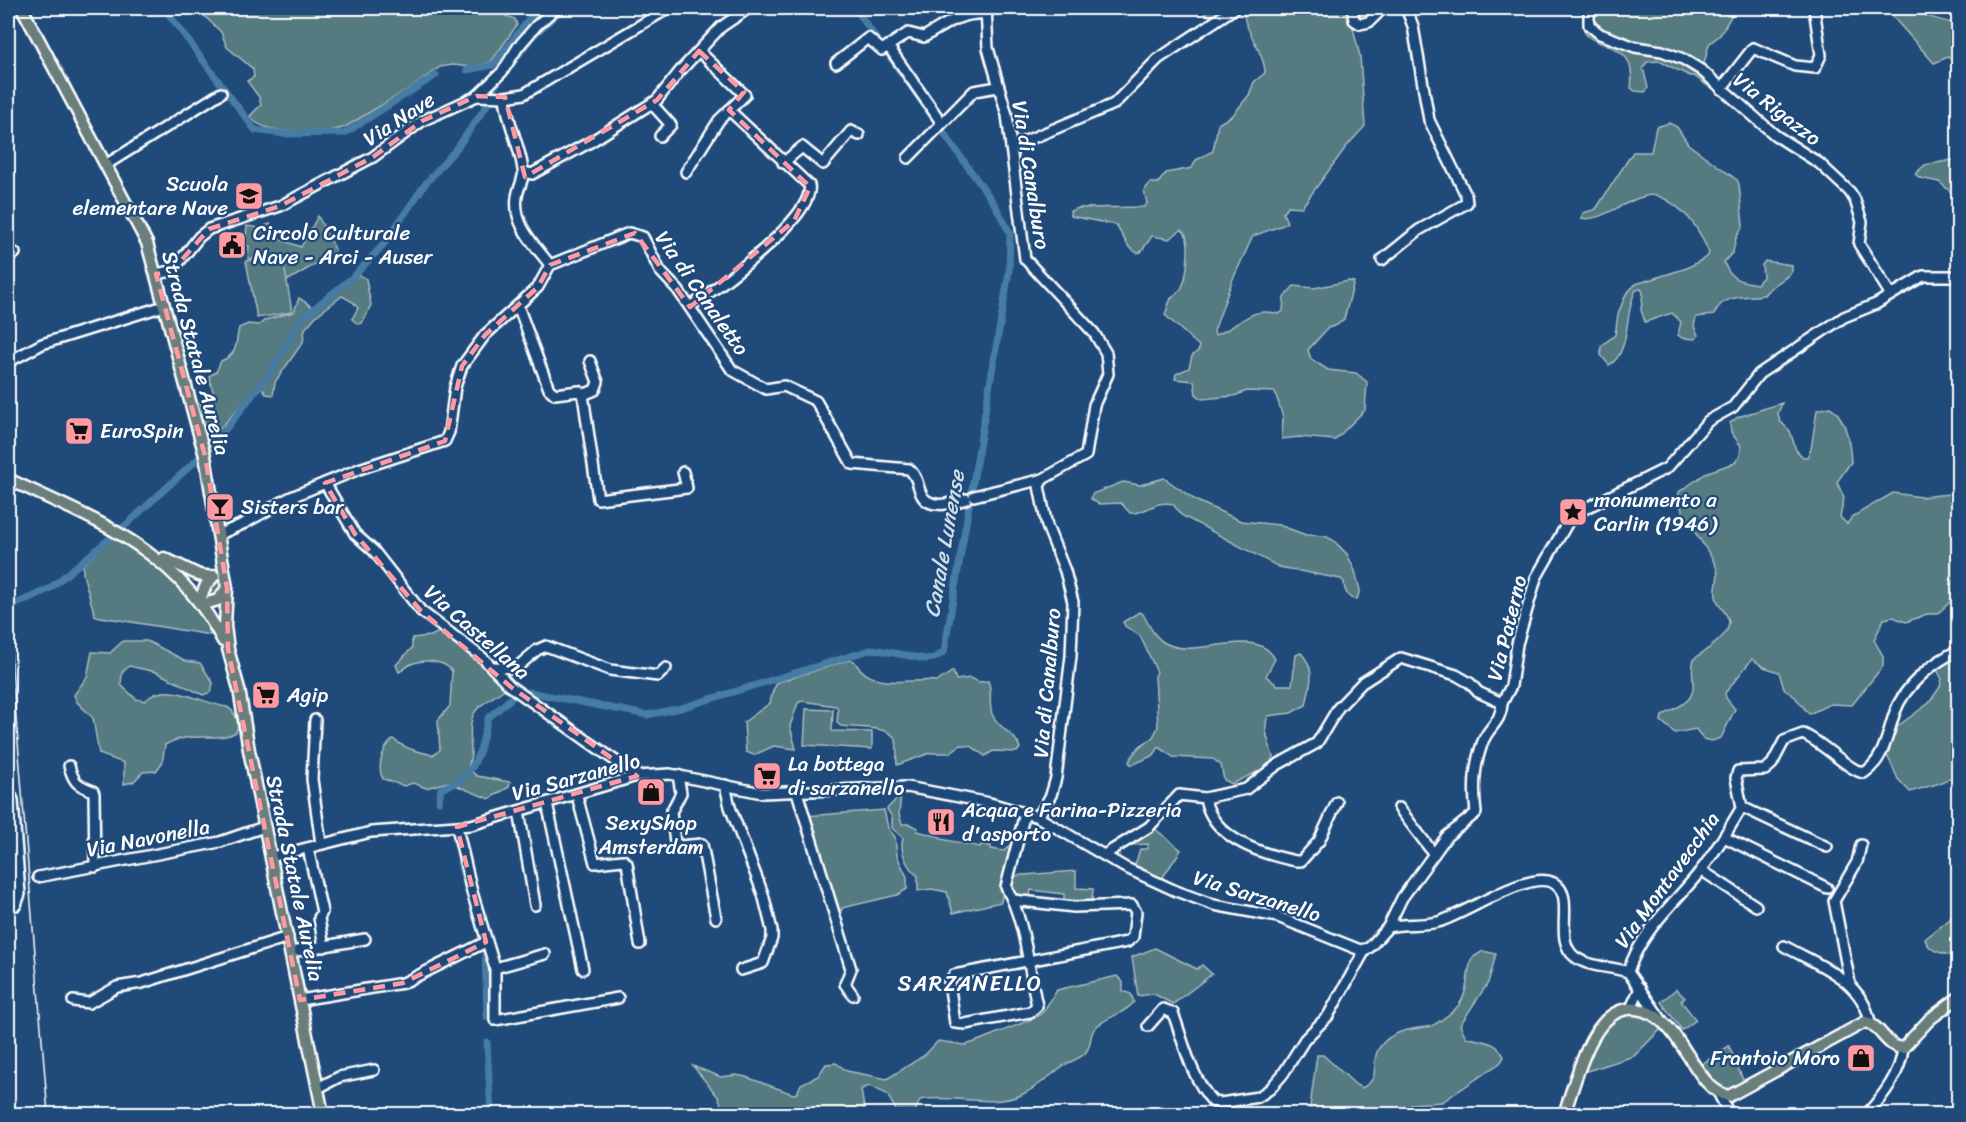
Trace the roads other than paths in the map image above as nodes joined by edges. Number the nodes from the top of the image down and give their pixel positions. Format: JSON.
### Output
{"nodes":[{"id":1,"x":21,"y":8,"type":"edge"},
{"id":2,"x":556,"y":8,"type":"edge"},
{"id":3,"x":669,"y":8,"type":"edge"},
{"id":4,"x":749,"y":8,"type":"edge"},
{"id":5,"x":1235,"y":8,"type":"edge"},
{"id":6,"x":1352,"y":8,"type":"edge"},
{"id":7,"x":1383,"y":8,"type":"edge"},
{"id":8,"x":1406,"y":8,"type":"edge"},
{"id":9,"x":1589,"y":8,"type":"edge"},
{"id":10,"x":1814,"y":8,"type":"edge"},
{"id":11,"x":986,"y":11,"type":"edge"},
{"id":12,"x":888,"y":46,"type":"junction"},
{"id":13,"x":699,"y":51,"type":"junction"},
{"id":14,"x":836,"y":63,"type":"dead end"},
{"id":15,"x":998,"y":87,"type":"junction"},
{"id":16,"x":1721,"y":89,"type":"junction"},
{"id":17,"x":221,"y":93,"type":"dead end"},
{"id":18,"x":481,"y":97,"type":"junction"},
{"id":19,"x":500,"y":97,"type":"junction"},
{"id":20,"x":652,"y":104,"type":"junction"},
{"id":21,"x":729,"y":110,"type":"junction"},
{"id":22,"x":938,"y":126,"type":"junction"},
{"id":23,"x":859,"y":135,"type":"dead end"},
{"id":24,"x":660,"y":136,"type":"dead end"},
{"id":25,"x":1011,"y":147,"type":"junction"},
{"id":26,"x":908,"y":158,"type":"dead end"},
{"id":27,"x":783,"y":163,"type":"junction"},
{"id":28,"x":106,"y":164,"type":"junction"},
{"id":29,"x":524,"y":172,"type":"junction"},
{"id":30,"x":686,"y":172,"type":"dead end"},
{"id":31,"x":1382,"y":260,"type":"dead end"},
{"id":32,"x":550,"y":266,"type":"junction"},
{"id":33,"x":156,"y":274,"type":"junction"},
{"id":34,"x":1959,"y":276,"type":"edge"},
{"id":35,"x":1891,"y":295,"type":"junction"},
{"id":36,"x":164,"y":306,"type":"junction"},
{"id":37,"x":518,"y":306,"type":"junction"},
{"id":38,"x":690,"y":307,"type":"junction"},
{"id":39,"x":590,"y":361,"type":"dead end"},
{"id":40,"x":8,"y":362,"type":"edge"},
{"id":41,"x":583,"y":395,"type":"junction"},
{"id":42,"x":683,"y":472,"type":"dead end"},
{"id":43,"x":1043,"y":479,"type":"junction"},
{"id":44,"x":8,"y":480,"type":"edge"},
{"id":45,"x":325,"y":483,"type":"junction"},
{"id":46,"x":218,"y":535,"type":"junction"},
{"id":47,"x":144,"y":548,"type":"junction"},
{"id":48,"x":222,"y":559,"type":"junction"},
{"id":49,"x":213,"y":577,"type":"junction"},
{"id":50,"x":227,"y":588,"type":"junction"},
{"id":51,"x":200,"y":604,"type":"junction"},
{"id":52,"x":228,"y":649,"type":"junction"},
{"id":53,"x":1959,"y":651,"type":"edge"},
{"id":54,"x":493,"y":668,"type":"junction"},
{"id":55,"x":666,"y":668,"type":"dead end"},
{"id":56,"x":1502,"y":703,"type":"junction"},
{"id":57,"x":315,"y":720,"type":"dead end"},
{"id":58,"x":69,"y":766,"type":"dead end"},
{"id":59,"x":678,"y":775,"type":"junction"},
{"id":60,"x":637,"y":776,"type":"junction"},
{"id":61,"x":725,"y":785,"type":"junction"},
{"id":62,"x":8,"y":789,"type":"edge"},
{"id":63,"x":797,"y":792,"type":"junction"},
{"id":64,"x":577,"y":796,"type":"junction"},
{"id":65,"x":1205,"y":798,"type":"junction"},
{"id":66,"x":1337,"y":802,"type":"dead end"},
{"id":67,"x":547,"y":803,"type":"junction"},
{"id":68,"x":1742,"y":807,"type":"junction"},
{"id":69,"x":1399,"y":808,"type":"dead end"},
{"id":70,"x":519,"y":811,"type":"junction"},
{"id":71,"x":1025,"y":813,"type":"junction"},
{"id":72,"x":1038,"y":817,"type":"junction"},
{"id":73,"x":457,"y":827,"type":"junction"},
{"id":74,"x":264,"y":828,"type":"junction"},
{"id":75,"x":1724,"y":837,"type":"junction"},
{"id":76,"x":321,"y":844,"type":"junction"},
{"id":77,"x":1861,"y":845,"type":"dead end"},
{"id":78,"x":1827,"y":847,"type":"dead end"},
{"id":79,"x":308,"y":848,"type":"junction"},
{"id":80,"x":1434,"y":854,"type":"junction"},
{"id":81,"x":1104,"y":855,"type":"junction"},
{"id":82,"x":271,"y":857,"type":"junction"},
{"id":83,"x":95,"y":867,"type":"junction"},
{"id":84,"x":1701,"y":870,"type":"junction"},
{"id":85,"x":38,"y":877,"type":"dead end"},
{"id":86,"x":1827,"y":888,"type":"dead end"},
{"id":87,"x":1013,"y":900,"type":"junction"},
{"id":88,"x":535,"y":905,"type":"dead end"},
{"id":89,"x":1756,"y":906,"type":"dead end"},
{"id":90,"x":8,"y":907,"type":"edge"},
{"id":91,"x":716,"y":918,"type":"dead end"},
{"id":92,"x":1388,"y":927,"type":"junction"},
{"id":93,"x":288,"y":937,"type":"junction"},
{"id":94,"x":365,"y":939,"type":"dead end"},
{"id":95,"x":486,"y":942,"type":"junction"},
{"id":96,"x":640,"y":944,"type":"dead end"},
{"id":97,"x":324,"y":946,"type":"junction"},
{"id":98,"x":1784,"y":946,"type":"dead end"},
{"id":99,"x":1365,"y":950,"type":"junction"},
{"id":100,"x":291,"y":952,"type":"junction"},
{"id":101,"x":545,"y":954,"type":"dead end"},
{"id":102,"x":1028,"y":962,"type":"junction"},
{"id":103,"x":495,"y":968,"type":"junction"},
{"id":104,"x":582,"y":969,"type":"dead end"},
{"id":105,"x":741,"y":970,"type":"dead end"},
{"id":106,"x":1628,"y":972,"type":"junction"},
{"id":107,"x":1850,"y":983,"type":"junction"},
{"id":108,"x":1640,"y":988,"type":"junction"},
{"id":109,"x":853,"y":995,"type":"dead end"},
{"id":110,"x":1646,"y":996,"type":"junction"},
{"id":111,"x":618,"y":998,"type":"dead end"},
{"id":112,"x":1959,"y":998,"type":"edge"},
{"id":113,"x":300,"y":1000,"type":"junction"},
{"id":114,"x":73,"y":1001,"type":"dead end"},
{"id":115,"x":1635,"y":1009,"type":"junction"},
{"id":116,"x":1661,"y":1019,"type":"junction"},
{"id":117,"x":1870,"y":1022,"type":"junction"},
{"id":118,"x":1148,"y":1026,"type":"dead end"},
{"id":119,"x":1903,"y":1048,"type":"junction"},
{"id":120,"x":374,"y":1070,"type":"dead end"},
{"id":121,"x":318,"y":1088,"type":"junction"},
{"id":122,"x":1718,"y":1092,"type":"junction"},
{"id":123,"x":1725,"y":1113,"type":"edge"},
{"id":124,"x":323,"y":1114,"type":"edge"},
{"id":125,"x":1563,"y":1114,"type":"edge"},
{"id":126,"x":1867,"y":1114,"type":"edge"}],
"edges":[{"from":1,"to":28,"type":"main road","name":"Strada Statale Aurelia"},
{"from":2,"to":18,"type":"street"},
{"from":3,"to":19,"type":"street","name":"Via Nave"},
{"from":4,"to":13,"type":"street"},
{"from":5,"to":25,"type":"street"},
{"from":6,"to":7,"type":"street"},
{"from":8,"to":31,"type":"street"},
{"from":9,"to":16,"type":"street","name":"Via Rigazzo"},
{"from":10,"to":16,"type":"street"},
{"from":11,"to":12,"type":"street"},
{"from":11,"to":15,"type":"street","name":"Via di Canalburo"},
{"from":12,"to":14,"type":"street"},
{"from":12,"to":22,"type":"street"},
{"from":13,"to":20,"type":"street"},
{"from":13,"to":21,"type":"street"},
{"from":15,"to":22,"type":"street"},
{"from":15,"to":25,"type":"street","name":"Via di Canalburo"},
{"from":16,"to":35,"type":"street","name":"Via Rigazzo"},
{"from":17,"to":28,"type":"street"},
{"from":18,"to":19,"type":"street","name":"Via Nave"},
{"from":18,"to":33,"type":"street","name":"Via Nave"},
{"from":19,"to":29,"type":"street"},
{"from":20,"to":24,"type":"street"},
{"from":20,"to":29,"type":"street"},
{"from":21,"to":27,"type":"street"},
{"from":21,"to":30,"type":"street"},
{"from":22,"to":26,"type":"street"},
{"from":23,"to":27,"type":"street"},
{"from":25,"to":43,"type":"street","name":"Via di Canalburo"},
{"from":27,"to":38,"type":"street"},
{"from":28,"to":33,"type":"main road","name":"Strada Statale Aurelia"},
{"from":29,"to":32,"type":"street"},
{"from":32,"to":37,"type":"street"},
{"from":32,"to":38,"type":"street","name":"Via di Canaletto"},
{"from":33,"to":36,"type":"main road","name":"Strada Statale Aurelia"},
{"from":34,"to":35,"type":"street","name":"Via Paterno"},
{"from":35,"to":56,"type":"street","name":"Via Paterno"},
{"from":36,"to":40,"type":"street"},
{"from":36,"to":46,"type":"main road","name":"Strada Statale Aurelia"},
{"from":37,"to":41,"type":"street"},
{"from":37,"to":45,"type":"street"},
{"from":38,"to":43,"type":"street","name":"Via di Canaletto"},
{"from":39,"to":41,"type":"street"},
{"from":41,"to":42,"type":"street"},
{"from":43,"to":72,"type":"street","name":"Via di Canalburo"},
{"from":44,"to":47,"type":"main road"},
{"from":45,"to":46,"type":"street"},
{"from":45,"to":54,"type":"street","name":"Via Castellana"},
{"from":46,"to":48,"type":"main road","name":"Strada Statale Aurelia"},
{"from":47,"to":49,"type":"main road"},
{"from":47,"to":51,"type":"main road","name":"Strada Statale Aurelia"},
{"from":48,"to":49,"type":"main road"},
{"from":48,"to":50,"type":"main road","name":"Strada Statale Aurelia"},
{"from":49,"to":51,"type":"main road"},
{"from":50,"to":51,"type":"main road"},
{"from":50,"to":52,"type":"main road","name":"Strada Statale Aurelia"},
{"from":51,"to":52,"type":"main road","name":"Strada Statale Aurelia"},
{"from":52,"to":74,"type":"main road","name":"Strada Statale Aurelia"},
{"from":53,"to":68,"type":"street","name":"Via Montavecchia"},
{"from":54,"to":55,"type":"street"},
{"from":54,"to":60,"type":"street","name":"Via Castellana"},
{"from":56,"to":65,"type":"street","name":"Via Paterno"},
{"from":56,"to":80,"type":"street"},
{"from":57,"to":76,"type":"street"},
{"from":58,"to":83,"type":"street"},
{"from":59,"to":60,"type":"street","name":"Via Sarzanello"},
{"from":59,"to":61,"type":"street","name":"Via Sarzanello"},
{"from":59,"to":91,"type":"street"},
{"from":60,"to":64,"type":"street","name":"Via Sarzanello"},
{"from":61,"to":63,"type":"street","name":"Via Sarzanello"},
{"from":61,"to":105,"type":"street"},
{"from":62,"to":90,"type":"street"},
{"from":63,"to":71,"type":"street","name":"Via Sarzanello"},
{"from":63,"to":109,"type":"street"},
{"from":64,"to":67,"type":"street","name":"Via Sarzanello"},
{"from":64,"to":96,"type":"street"},
{"from":65,"to":66,"type":"street"},
{"from":65,"to":81,"type":"street","name":"Via Paterno"},
{"from":67,"to":70,"type":"street","name":"Via Sarzanello"},
{"from":67,"to":104,"type":"street"},
{"from":68,"to":75,"type":"street","name":"Via Montavecchia"},
{"from":68,"to":78,"type":"street"},
{"from":69,"to":80,"type":"street"},
{"from":70,"to":73,"type":"street","name":"Via Sarzanello"},
{"from":70,"to":88,"type":"street"},
{"from":71,"to":72,"type":"street","name":"Via Sarzanello"},
{"from":71,"to":87,"type":"street"},
{"from":72,"to":81,"type":"street","name":"Via Sarzanello"},
{"from":73,"to":76,"type":"street","name":"Via Sarzanello"},
{"from":73,"to":95,"type":"street"},
{"from":74,"to":82,"type":"main road","name":"Strada Statale Aurelia"},
{"from":74,"to":83,"type":"street","name":"Via Navonella"},
{"from":75,"to":84,"type":"street","name":"Via Montavecchia"},
{"from":75,"to":86,"type":"street"},
{"from":76,"to":79,"type":"street","name":"Via Sarzanello"},
{"from":77,"to":107,"type":"street"},
{"from":79,"to":82,"type":"street","name":"Via Sarzanello"},
{"from":79,"to":97,"type":"street"},
{"from":80,"to":92,"type":"street"},
{"from":81,"to":99,"type":"street","name":"Via Sarzanello"},
{"from":82,"to":93,"type":"main road","name":"Strada Statale Aurelia"},
{"from":83,"to":85,"type":"street","name":"Via Navonella"},
{"from":84,"to":89,"type":"street"},
{"from":84,"to":106,"type":"street","name":"Via Montavecchia"},
{"from":87,"to":102,"type":"street"},
{"from":87,"to":102,"type":"street"},
{"from":92,"to":99,"type":"street"},
{"from":92,"to":106,"type":"street","name":"Via Montavecchia"},
{"from":93,"to":100,"type":"main road","name":"Strada Statale Aurelia"},
{"from":93,"to":114,"type":"street"},
{"from":94,"to":97,"type":"street"},
{"from":95,"to":103,"type":"street"},
{"from":95,"to":113,"type":"street"},
{"from":97,"to":100,"type":"street"},
{"from":98,"to":107,"type":"street"},
{"from":99,"to":118,"type":"street"},
{"from":100,"to":113,"type":"main road","name":"Strada Statale Aurelia"},
{"from":101,"to":103,"type":"street"},
{"from":102,"to":102,"type":"street"},
{"from":103,"to":111,"type":"street"},
{"from":106,"to":108,"type":"street","name":"Via Montavecchia"},
{"from":107,"to":117,"type":"street"},
{"from":108,"to":110,"type":"street","name":"Via Montavecchia"},
{"from":108,"to":115,"type":"street"},
{"from":110,"to":115,"type":"street"},
{"from":110,"to":116,"type":"street","name":"Via Montavecchia"},
{"from":112,"to":119,"type":"main road"},
{"from":113,"to":121,"type":"main road","name":"Strada Statale Aurelia"},
{"from":115,"to":116,"type":"main road","name":"Via Montavecchia"},
{"from":115,"to":125,"type":"main road"},
{"from":116,"to":122,"type":"main road","name":"Via Montavecchia"},
{"from":117,"to":119,"type":"main road"},
{"from":117,"to":122,"type":"main road"},
{"from":119,"to":126,"type":"street"},
{"from":120,"to":121,"type":"street"},
{"from":121,"to":124,"type":"main road","name":"Strada Statale Aurelia"},
{"from":122,"to":123,"type":"street"}]}
